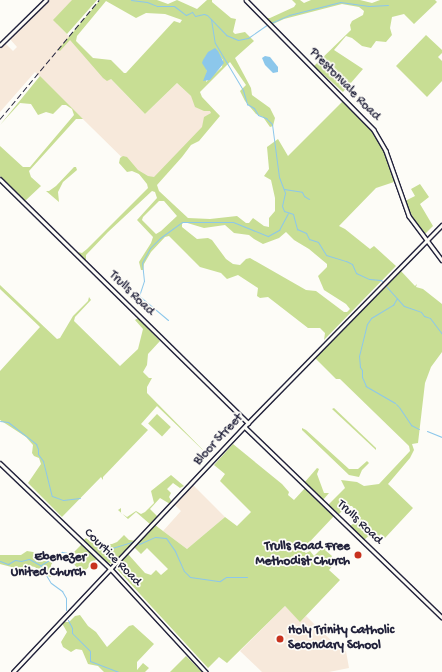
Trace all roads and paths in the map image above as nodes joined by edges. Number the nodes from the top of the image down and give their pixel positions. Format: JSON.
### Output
{"nodes":[{"id":1,"x":46,"y":0,"type":"edge"},
{"id":2,"x":246,"y":0,"type":"edge"},
{"id":3,"x":0,"y":45,"type":"edge"},
{"id":4,"x":0,"y":179,"type":"edge"},
{"id":5,"x":442,"y":225,"type":"edge"},
{"id":6,"x":426,"y":240,"type":"junction"},
{"id":7,"x":442,"y":260,"type":"edge"},
{"id":8,"x":248,"y":423,"type":"junction"},
{"id":9,"x":245,"y":427,"type":"junction"},
{"id":10,"x":0,"y":463,"type":"edge"},
{"id":11,"x":111,"y":569,"type":"junction"},
{"id":12,"x":442,"y":617,"type":"edge"},
{"id":13,"x":13,"y":672,"type":"edge"},
{"id":14,"x":206,"y":672,"type":"edge"}],
"edges":[{"from":1,"to":3,"type":"street"},
{"from":2,"to":6,"type":"street","name":"Prestonvale Road"},
{"from":4,"to":8,"type":"street","name":"Trulls Road"},
{"from":5,"to":6,"type":"street","name":"Bloor Street"},
{"from":6,"to":7,"type":"street","name":"Prestonvale Road"},
{"from":6,"to":8,"type":"street","name":"Bloor Street"},
{"from":8,"to":9,"type":"street","name":"Bloor Street"},
{"from":9,"to":11,"type":"street","name":"Bloor Street"},
{"from":9,"to":12,"type":"street","name":"Trulls Road"},
{"from":10,"to":11,"type":"street","name":"Courtice Road"},
{"from":11,"to":13,"type":"street","name":"Bloor Street"},
{"from":11,"to":14,"type":"street","name":"Courtice Road"}]}
